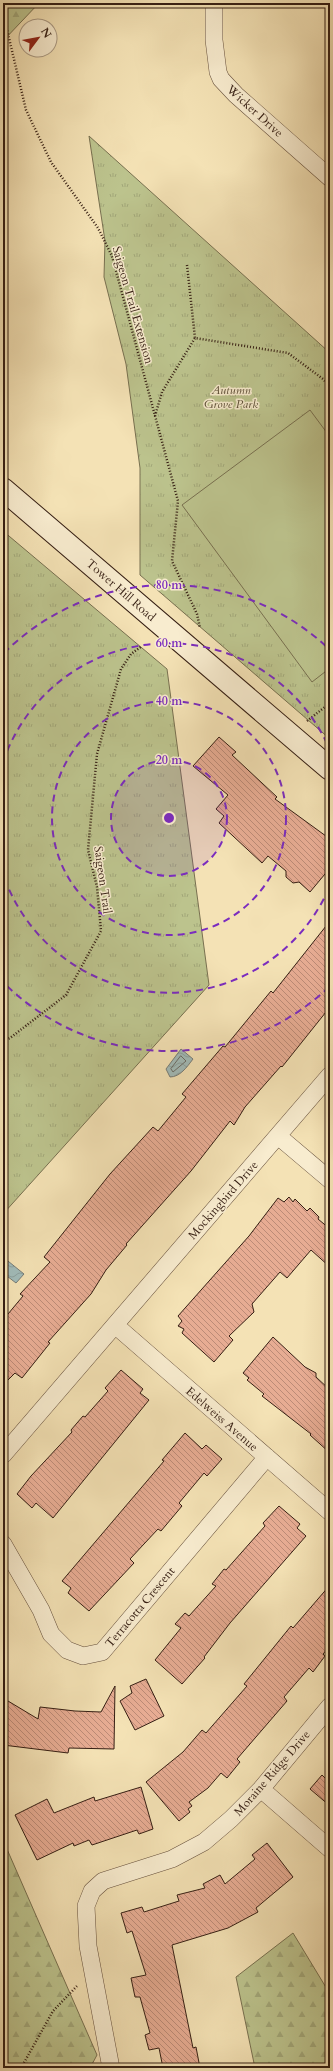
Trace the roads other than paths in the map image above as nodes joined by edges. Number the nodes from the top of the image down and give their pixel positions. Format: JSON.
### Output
{"nodes":[{"id":1,"x":214,"y":3,"type":"edge"},
{"id":2,"x":330,"y":178,"type":"edge"},
{"id":3,"x":3,"y":489,"type":"edge"},
{"id":4,"x":330,"y":769,"type":"edge"},
{"id":5,"x":330,"y":1074,"type":"edge"},
{"id":6,"x":278,"y":1136,"type":"junction"},
{"id":7,"x":330,"y":1180,"type":"edge"},
{"id":8,"x":115,"y":1325,"type":"junction"},
{"id":9,"x":3,"y":1455,"type":"edge"},
{"id":10,"x":267,"y":1457,"type":"junction"},
{"id":11,"x":330,"y":1512,"type":"edge"},
{"id":12,"x":3,"y":1544,"type":"edge"},
{"id":13,"x":330,"y":1706,"type":"edge"},
{"id":14,"x":261,"y":1789,"type":"junction"},
{"id":15,"x":330,"y":1849,"type":"edge"},
{"id":16,"x":111,"y":2068,"type":"edge"}],
"edges":[{"from":1,"to":2,"type":"street","name":"Wicker Drive"},
{"from":3,"to":4,"type":"street","name":"Tower Hill Road"},
{"from":5,"to":6,"type":"street","name":"Mockingbird Drive"},
{"from":6,"to":7,"type":"street"},
{"from":6,"to":8,"type":"street","name":"Mockingbird Drive"},
{"from":8,"to":9,"type":"street"},
{"from":8,"to":10,"type":"street","name":"Edelweiss Avenue"},
{"from":10,"to":11,"type":"street","name":"Edelweiss Avenue"},
{"from":10,"to":12,"type":"street","name":"Terracotta Crescent"},
{"from":13,"to":14,"type":"street","name":"Moraine Ridge Drive"},
{"from":14,"to":15,"type":"street"},
{"from":14,"to":16,"type":"street","name":"Moraine Ridge Drive"}]}
